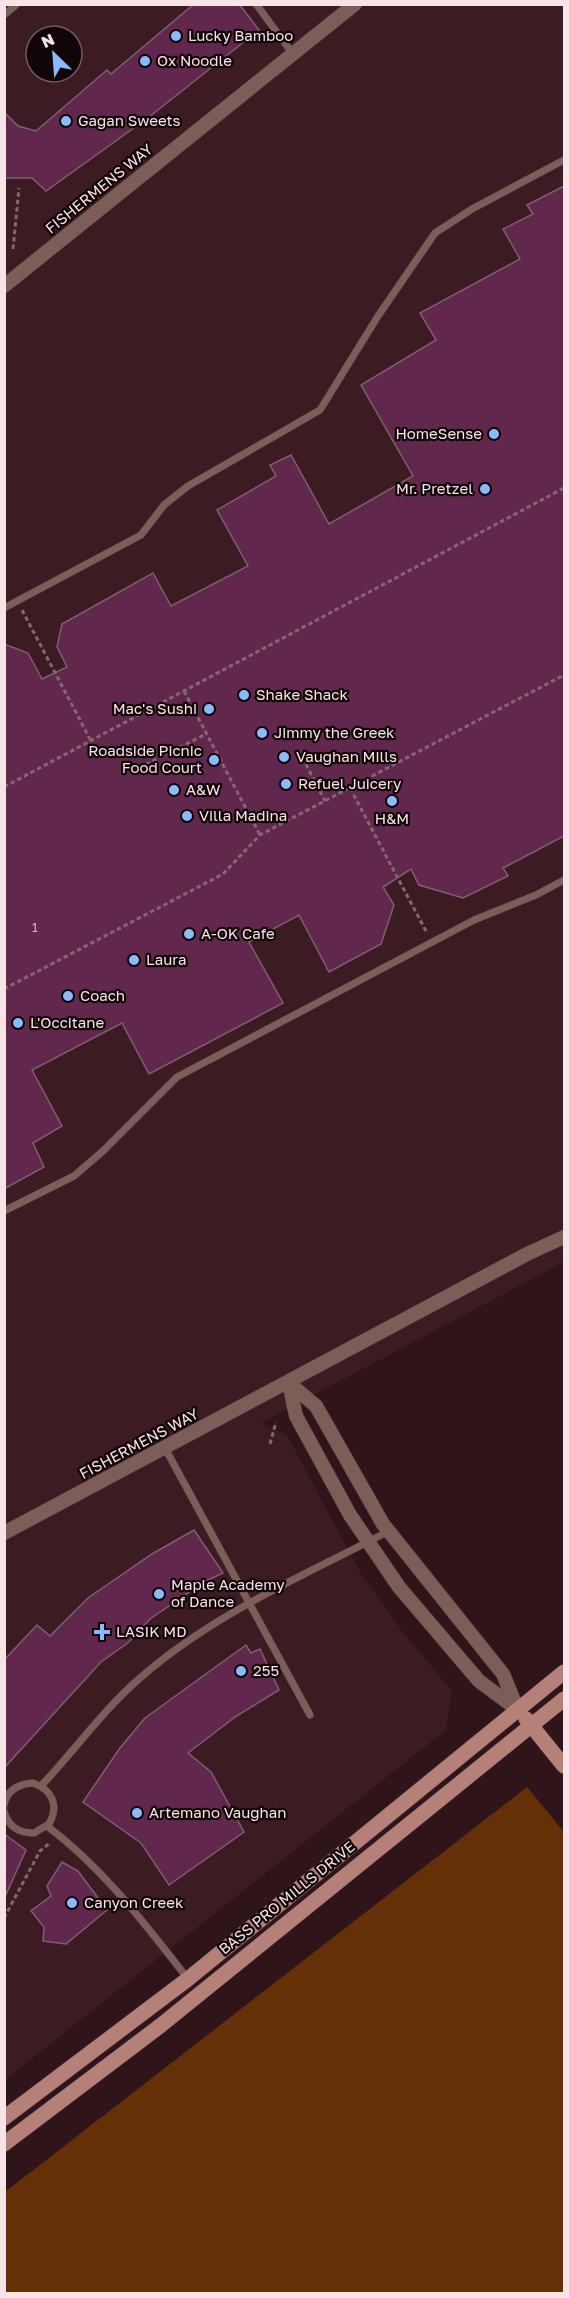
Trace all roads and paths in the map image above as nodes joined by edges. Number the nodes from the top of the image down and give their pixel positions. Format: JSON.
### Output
{"nodes":[{"id":1,"x":17,"y":4,"type":"edge"},
{"id":2,"x":256,"y":4,"type":"edge"},
{"id":3,"x":356,"y":4,"type":"edge"},
{"id":4,"x":4,"y":15,"type":"edge"},
{"id":5,"x":293,"y":54,"type":"junction"},
{"id":6,"x":564,"y":160,"type":"edge"},
{"id":7,"x":19,"y":188,"type":"dead end"},
{"id":8,"x":13,"y":249,"type":"dead end"},
{"id":9,"x":4,"y":286,"type":"edge"},
{"id":10,"x":564,"y":488,"type":"edge"},
{"id":11,"x":17,"y":600,"type":"junction"},
{"id":12,"x":4,"y":608,"type":"edge"},
{"id":13,"x":564,"y":675,"type":"edge"},
{"id":14,"x":184,"y":691,"type":"junction"},
{"id":15,"x":206,"y":734,"type":"junction"},
{"id":16,"x":91,"y":741,"type":"junction"},
{"id":17,"x":299,"y":751,"type":"dead end"},
{"id":18,"x":139,"y":768,"type":"dead end"},
{"id":19,"x":4,"y":787,"type":"edge"},
{"id":20,"x":350,"y":788,"type":"junction"},
{"id":21,"x":325,"y":801,"type":"junction"},
{"id":22,"x":260,"y":835,"type":"junction"},
{"id":23,"x":564,"y":880,"type":"edge"},
{"id":24,"x":432,"y":943,"type":"junction"},
{"id":25,"x":4,"y":989,"type":"edge"},
{"id":26,"x":4,"y":1211,"type":"edge"},
{"id":27,"x":564,"y":1237,"type":"edge"},
{"id":28,"x":289,"y":1383,"type":"junction"},
{"id":29,"x":276,"y":1422,"type":"dead end"},
{"id":30,"x":270,"y":1444,"type":"dead end"},
{"id":31,"x":165,"y":1448,"type":"junction"},
{"id":32,"x":389,"y":1531,"type":"junction"},
{"id":33,"x":4,"y":1533,"type":"edge"},
{"id":34,"x":368,"y":1542,"type":"junction"},
{"id":35,"x":250,"y":1603,"type":"junction"},
{"id":36,"x":564,"y":1672,"type":"edge"},
{"id":37,"x":564,"y":1699,"type":"edge"},
{"id":38,"x":518,"y":1710,"type":"junction"},
{"id":39,"x":310,"y":1715,"type":"dead end"},
{"id":40,"x":532,"y":1726,"type":"junction"},
{"id":41,"x":564,"y":1766,"type":"edge"},
{"id":42,"x":41,"y":1786,"type":"junction"},
{"id":43,"x":4,"y":1805,"type":"edge"},
{"id":44,"x":4,"y":1811,"type":"edge"},
{"id":45,"x":47,"y":1826,"type":"junction"},
{"id":46,"x":60,"y":1835,"type":"junction"},
{"id":47,"x":4,"y":1918,"type":"edge"},
{"id":48,"x":188,"y":1979,"type":"junction"},
{"id":49,"x":4,"y":2118,"type":"edge"},
{"id":50,"x":4,"y":2144,"type":"edge"}],
"edges":[{"from":1,"to":4,"type":"lane"},
{"from":2,"to":5,"type":"lane"},
{"from":3,"to":5,"type":"street","name":"FISHERMENS WAY"},
{"from":5,"to":9,"type":"street","name":"FISHERMENS WAY"},
{"from":6,"to":11,"type":"lane"},
{"from":7,"to":8,"type":"path"},
{"from":10,"to":14,"type":"path"},
{"from":11,"to":12,"type":"lane"},
{"from":11,"to":16,"type":"path"},
{"from":13,"to":20,"type":"path"},
{"from":14,"to":15,"type":"path"},
{"from":14,"to":16,"type":"path"},
{"from":15,"to":18,"type":"path"},
{"from":15,"to":22,"type":"path"},
{"from":16,"to":19,"type":"path"},
{"from":17,"to":21,"type":"path"},
{"from":20,"to":21,"type":"path"},
{"from":20,"to":24,"type":"path"},
{"from":21,"to":22,"type":"path"},
{"from":22,"to":25,"type":"path"},
{"from":23,"to":24,"type":"lane"},
{"from":24,"to":26,"type":"lane"},
{"from":27,"to":28,"type":"street","name":"FISHERMENS WAY"},
{"from":28,"to":31,"type":"street","name":"FISHERMENS WAY"},
{"from":28,"to":32,"type":"street"},
{"from":28,"to":34,"type":"street"},
{"from":29,"to":30,"type":"path"},
{"from":31,"to":33,"type":"street","name":"FISHERMENS WAY"},
{"from":31,"to":35,"type":"lane"},
{"from":32,"to":34,"type":"lane"},
{"from":32,"to":38,"type":"street"},
{"from":34,"to":35,"type":"lane"},
{"from":34,"to":38,"type":"street"},
{"from":35,"to":39,"type":"lane"},
{"from":35,"to":42,"type":"lane"},
{"from":36,"to":38,"type":"street","name":"BASS PRO MILLS DRIVE"},
{"from":37,"to":40,"type":"street","name":"BASS PRO MILLS DRIVE"},
{"from":38,"to":40,"type":"street"},
{"from":38,"to":48,"type":"street","name":"BASS PRO MILLS DRIVE"},
{"from":40,"to":41,"type":"street"},
{"from":40,"to":50,"type":"street","name":"BASS PRO MILLS DRIVE"},
{"from":42,"to":43,"type":"lane"},
{"from":42,"to":45,"type":"lane"},
{"from":44,"to":45,"type":"lane"},
{"from":45,"to":46,"type":"lane"},
{"from":46,"to":47,"type":"path"},
{"from":46,"to":48,"type":"lane"},
{"from":48,"to":49,"type":"street","name":"BASS PRO MILLS DRIVE"}]}
